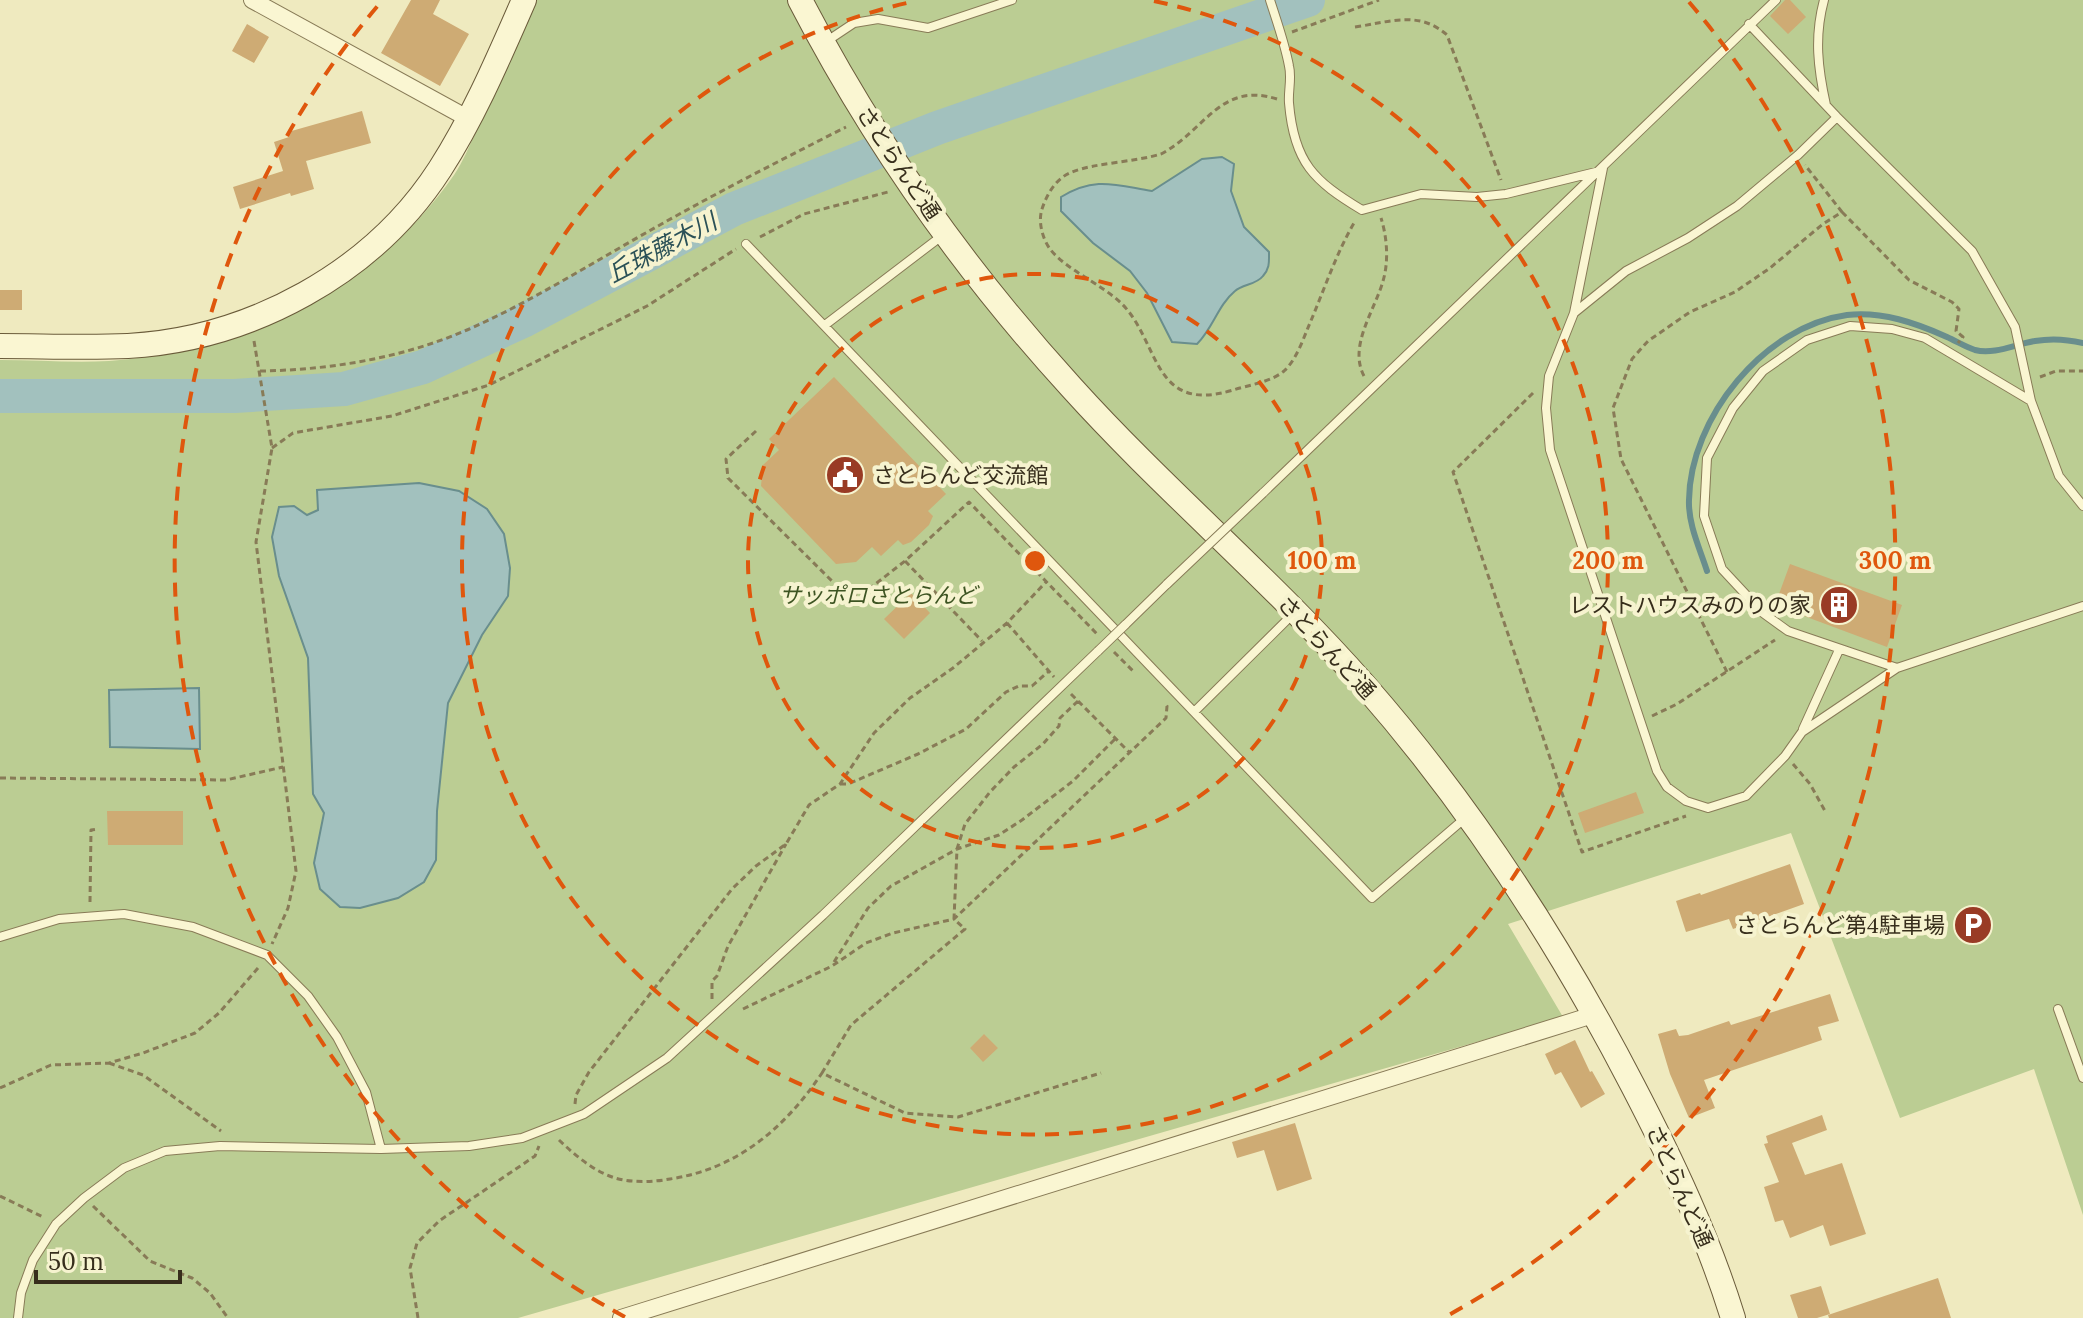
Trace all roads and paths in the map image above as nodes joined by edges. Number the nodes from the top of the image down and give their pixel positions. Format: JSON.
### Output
{"nodes":[{"id":1,"x":252,"y":0,"type":"edge"},
{"id":2,"x":524,"y":0,"type":"edge"},
{"id":3,"x":800,"y":0,"type":"edge"},
{"id":4,"x":1012,"y":0,"type":"edge"},
{"id":5,"x":1270,"y":0,"type":"edge"},
{"id":6,"x":1379,"y":0,"type":"edge"},
{"id":7,"x":1776,"y":0,"type":"edge"},
{"id":8,"x":1824,"y":0,"type":"edge"},
{"id":9,"x":1749,"y":24,"type":"junction"},
{"id":10,"x":1355,"y":27,"type":"dead end"},
{"id":11,"x":1281,"y":37,"type":"junction"},
{"id":12,"x":823,"y":43,"type":"junction"},
{"id":13,"x":1289,"y":103,"type":"junction"},
{"id":14,"x":1826,"y":106,"type":"junction"},
{"id":15,"x":1837,"y":117,"type":"junction"},
{"id":16,"x":469,"y":119,"type":"junction"},
{"id":17,"x":855,"y":120,"type":"junction"},
{"id":18,"x":1798,"y":155,"type":"junction"},
{"id":19,"x":1602,"y":170,"type":"junction"},
{"id":20,"x":888,"y":192,"type":"dead end"},
{"id":21,"x":1506,"y":194,"type":"junction"},
{"id":22,"x":1378,"y":206,"type":"junction"},
{"id":23,"x":1362,"y":210,"type":"junction"},
{"id":24,"x":1842,"y":212,"type":"junction"},
{"id":25,"x":947,"y":232,"type":"junction"},
{"id":26,"x":746,"y":244,"type":"junction"},
{"id":27,"x":1574,"y":313,"type":"junction"},
{"id":28,"x":250,"y":320,"type":"junction"},
{"id":29,"x":825,"y":325,"type":"junction"},
{"id":30,"x":1963,"y":337,"type":"dead end"},
{"id":31,"x":0,"y":346,"type":"edge"},
{"id":32,"x":260,"y":371,"type":"junction"},
{"id":33,"x":2083,"y":371,"type":"edge"},
{"id":34,"x":1549,"y":376,"type":"junction"},
{"id":35,"x":2029,"y":381,"type":"junction"},
{"id":36,"x":1371,"y":390,"type":"junction"},
{"id":37,"x":2031,"y":401,"type":"junction"},
{"id":38,"x":756,"y":431,"type":"dead end"},
{"id":39,"x":272,"y":448,"type":"junction"},
{"id":40,"x":2083,"y":506,"type":"edge"},
{"id":41,"x":905,"y":561,"type":"junction"},
{"id":42,"x":1046,"y":582,"type":"junction"},
{"id":43,"x":2083,"y":606,"type":"edge"},
{"id":44,"x":1296,"y":611,"type":"junction"},
{"id":45,"x":1788,"y":631,"type":"junction"},
{"id":46,"x":1101,"y":638,"type":"dead end"},
{"id":47,"x":982,"y":641,"type":"junction"},
{"id":48,"x":1112,"y":649,"type":"dead end"},
{"id":49,"x":1839,"y":650,"type":"junction"},
{"id":50,"x":1897,"y":668,"type":"junction"},
{"id":51,"x":1049,"y":671,"type":"dead end"},
{"id":52,"x":1134,"y":672,"type":"dead end"},
{"id":53,"x":1727,"y":672,"type":"junction"},
{"id":54,"x":1156,"y":694,"type":"dead end"},
{"id":55,"x":1078,"y":701,"type":"dead end"},
{"id":56,"x":1194,"y":712,"type":"junction"},
{"id":57,"x":1640,"y":722,"type":"junction"},
{"id":58,"x":1802,"y":732,"type":"junction"},
{"id":59,"x":1116,"y":738,"type":"dead end"},
{"id":60,"x":1785,"y":756,"type":"junction"},
{"id":61,"x":283,"y":767,"type":"junction"},
{"id":62,"x":0,"y":778,"type":"edge"},
{"id":63,"x":840,"y":784,"type":"junction"},
{"id":64,"x":1708,"y":808,"type":"junction"},
{"id":65,"x":1825,"y":811,"type":"dead end"},
{"id":66,"x":1468,"y":816,"type":"junction"},
{"id":67,"x":98,"y":829,"type":"dead end"},
{"id":68,"x":786,"y":844,"type":"junction"},
{"id":69,"x":957,"y":849,"type":"junction"},
{"id":70,"x":90,"y":916,"type":"junction"},
{"id":71,"x":954,"y":919,"type":"junction"},
{"id":72,"x":0,"y":937,"type":"edge"},
{"id":73,"x":267,"y":955,"type":"junction"},
{"id":74,"x":832,"y":966,"type":"junction"},
{"id":75,"x":2058,"y":1009,"type":"dead end"},
{"id":76,"x":1596,"y":1014,"type":"junction"},
{"id":77,"x":712,"y":1015,"type":"junction"},
{"id":78,"x":109,"y":1063,"type":"junction"},
{"id":79,"x":822,"y":1073,"type":"junction"},
{"id":80,"x":1101,"y":1073,"type":"dead end"},
{"id":81,"x":2083,"y":1078,"type":"edge"},
{"id":82,"x":0,"y":1088,"type":"edge"},
{"id":83,"x":574,"y":1118,"type":"junction"},
{"id":84,"x":547,"y":1129,"type":"junction"},
{"id":85,"x":242,"y":1146,"type":"junction"},
{"id":86,"x":381,"y":1149,"type":"junction"},
{"id":87,"x":0,"y":1196,"type":"edge"},
{"id":88,"x":84,"y":1198,"type":"junction"},
{"id":89,"x":56,"y":1224,"type":"junction"},
{"id":90,"x":18,"y":1318,"type":"edge"},
{"id":91,"x":228,"y":1318,"type":"edge"},
{"id":92,"x":418,"y":1318,"type":"edge"},
{"id":93,"x":621,"y":1318,"type":"edge"},
{"id":94,"x":1733,"y":1318,"type":"edge"}],
"edges":[{"from":1,"to":16,"type":"street"},
{"from":2,"to":16,"type":"street"},
{"from":3,"to":12,"type":"street","name":"さとらんど通"},
{"from":4,"to":12,"type":"lane"},
{"from":5,"to":11,"type":"lane"},
{"from":6,"to":11,"type":"path"},
{"from":7,"to":9,"type":"lane"},
{"from":8,"to":14,"type":"lane"},
{"from":9,"to":14,"type":"lane"},
{"from":9,"to":19,"type":"lane"},
{"from":10,"to":21,"type":"path"},
{"from":11,"to":13,"type":"lane"},
{"from":12,"to":17,"type":"street","name":"さとらんど通"},
{"from":13,"to":23,"type":"lane"},
{"from":13,"to":23,"type":"path"},
{"from":14,"to":15,"type":"lane"},
{"from":15,"to":18,"type":"lane"},
{"from":15,"to":35,"type":"lane"},
{"from":16,"to":28,"type":"street"},
{"from":17,"to":25,"type":"street","name":"さとらんど通"},
{"from":17,"to":32,"type":"path"},
{"from":18,"to":24,"type":"path"},
{"from":18,"to":27,"type":"lane"},
{"from":19,"to":21,"type":"lane"},
{"from":19,"to":27,"type":"lane"},
{"from":19,"to":36,"type":"lane"},
{"from":20,"to":26,"type":"path"},
{"from":21,"to":22,"type":"lane"},
{"from":22,"to":23,"type":"lane"},
{"from":22,"to":36,"type":"path"},
{"from":24,"to":30,"type":"path"},
{"from":24,"to":53,"type":"path"},
{"from":25,"to":29,"type":"lane"},
{"from":25,"to":44,"type":"street","name":"さとらんど通"},
{"from":26,"to":29,"type":"lane"},
{"from":26,"to":39,"type":"path"},
{"from":27,"to":34,"type":"lane"},
{"from":28,"to":31,"type":"street"},
{"from":28,"to":32,"type":"path"},
{"from":29,"to":56,"type":"lane"},
{"from":32,"to":39,"type":"path"},
{"from":33,"to":35,"type":"path"},
{"from":34,"to":57,"type":"lane"},
{"from":34,"to":64,"type":"path"},
{"from":35,"to":37,"type":"lane"},
{"from":36,"to":77,"type":"lane","bridge":true},
{"from":37,"to":40,"type":"lane"},
{"from":37,"to":45,"type":"lane"},
{"from":38,"to":41,"type":"path"},
{"from":39,"to":61,"type":"path"},
{"from":41,"to":42,"type":"path"},
{"from":41,"to":47,"type":"path"},
{"from":42,"to":46,"type":"path"},
{"from":42,"to":47,"type":"path"},
{"from":43,"to":50,"type":"lane"},
{"from":44,"to":56,"type":"lane"},
{"from":44,"to":66,"type":"street","name":"さとらんど通"},
{"from":45,"to":49,"type":"lane"},
{"from":45,"to":53,"type":"path"},
{"from":47,"to":63,"type":"path"},
{"from":48,"to":52,"type":"path"},
{"from":49,"to":50,"type":"lane"},
{"from":49,"to":58,"type":"lane"},
{"from":50,"to":58,"type":"lane"},
{"from":51,"to":63,"type":"path"},
{"from":53,"to":57,"type":"path"},
{"from":54,"to":71,"type":"path"},
{"from":55,"to":69,"type":"path"},
{"from":56,"to":66,"type":"lane"},
{"from":57,"to":64,"type":"lane"},
{"from":58,"to":60,"type":"lane"},
{"from":59,"to":69,"type":"path"},
{"from":60,"to":64,"type":"lane"},
{"from":60,"to":65,"type":"path"},
{"from":61,"to":62,"type":"path"},
{"from":61,"to":73,"type":"path"},
{"from":63,"to":68,"type":"path"},
{"from":66,"to":76,"type":"street","name":"さとらんど通"},
{"from":67,"to":70,"type":"path"},
{"from":68,"to":77,"type":"path"},
{"from":68,"to":83,"type":"path"},
{"from":69,"to":71,"type":"path"},
{"from":69,"to":74,"type":"path"},
{"from":70,"to":72,"type":"lane"},
{"from":70,"to":73,"type":"lane"},
{"from":71,"to":74,"type":"path"},
{"from":71,"to":79,"type":"path"},
{"from":73,"to":78,"type":"path"},
{"from":73,"to":86,"type":"lane"},
{"from":74,"to":77,"type":"path"},
{"from":75,"to":81,"type":"lane"},
{"from":76,"to":93,"type":"street"},
{"from":76,"to":94,"type":"street","name":"さとらんど通"},
{"from":77,"to":83,"type":"lane"},
{"from":78,"to":82,"type":"path"},
{"from":78,"to":85,"type":"path"},
{"from":79,"to":80,"type":"path"},
{"from":79,"to":84,"type":"path"},
{"from":83,"to":84,"type":"lane"},
{"from":84,"to":86,"type":"lane"},
{"from":84,"to":92,"type":"path"},
{"from":85,"to":86,"type":"lane"},
{"from":85,"to":88,"type":"lane"},
{"from":87,"to":89,"type":"path"},
{"from":88,"to":89,"type":"lane"},
{"from":88,"to":91,"type":"path"},
{"from":89,"to":90,"type":"lane"}]}
